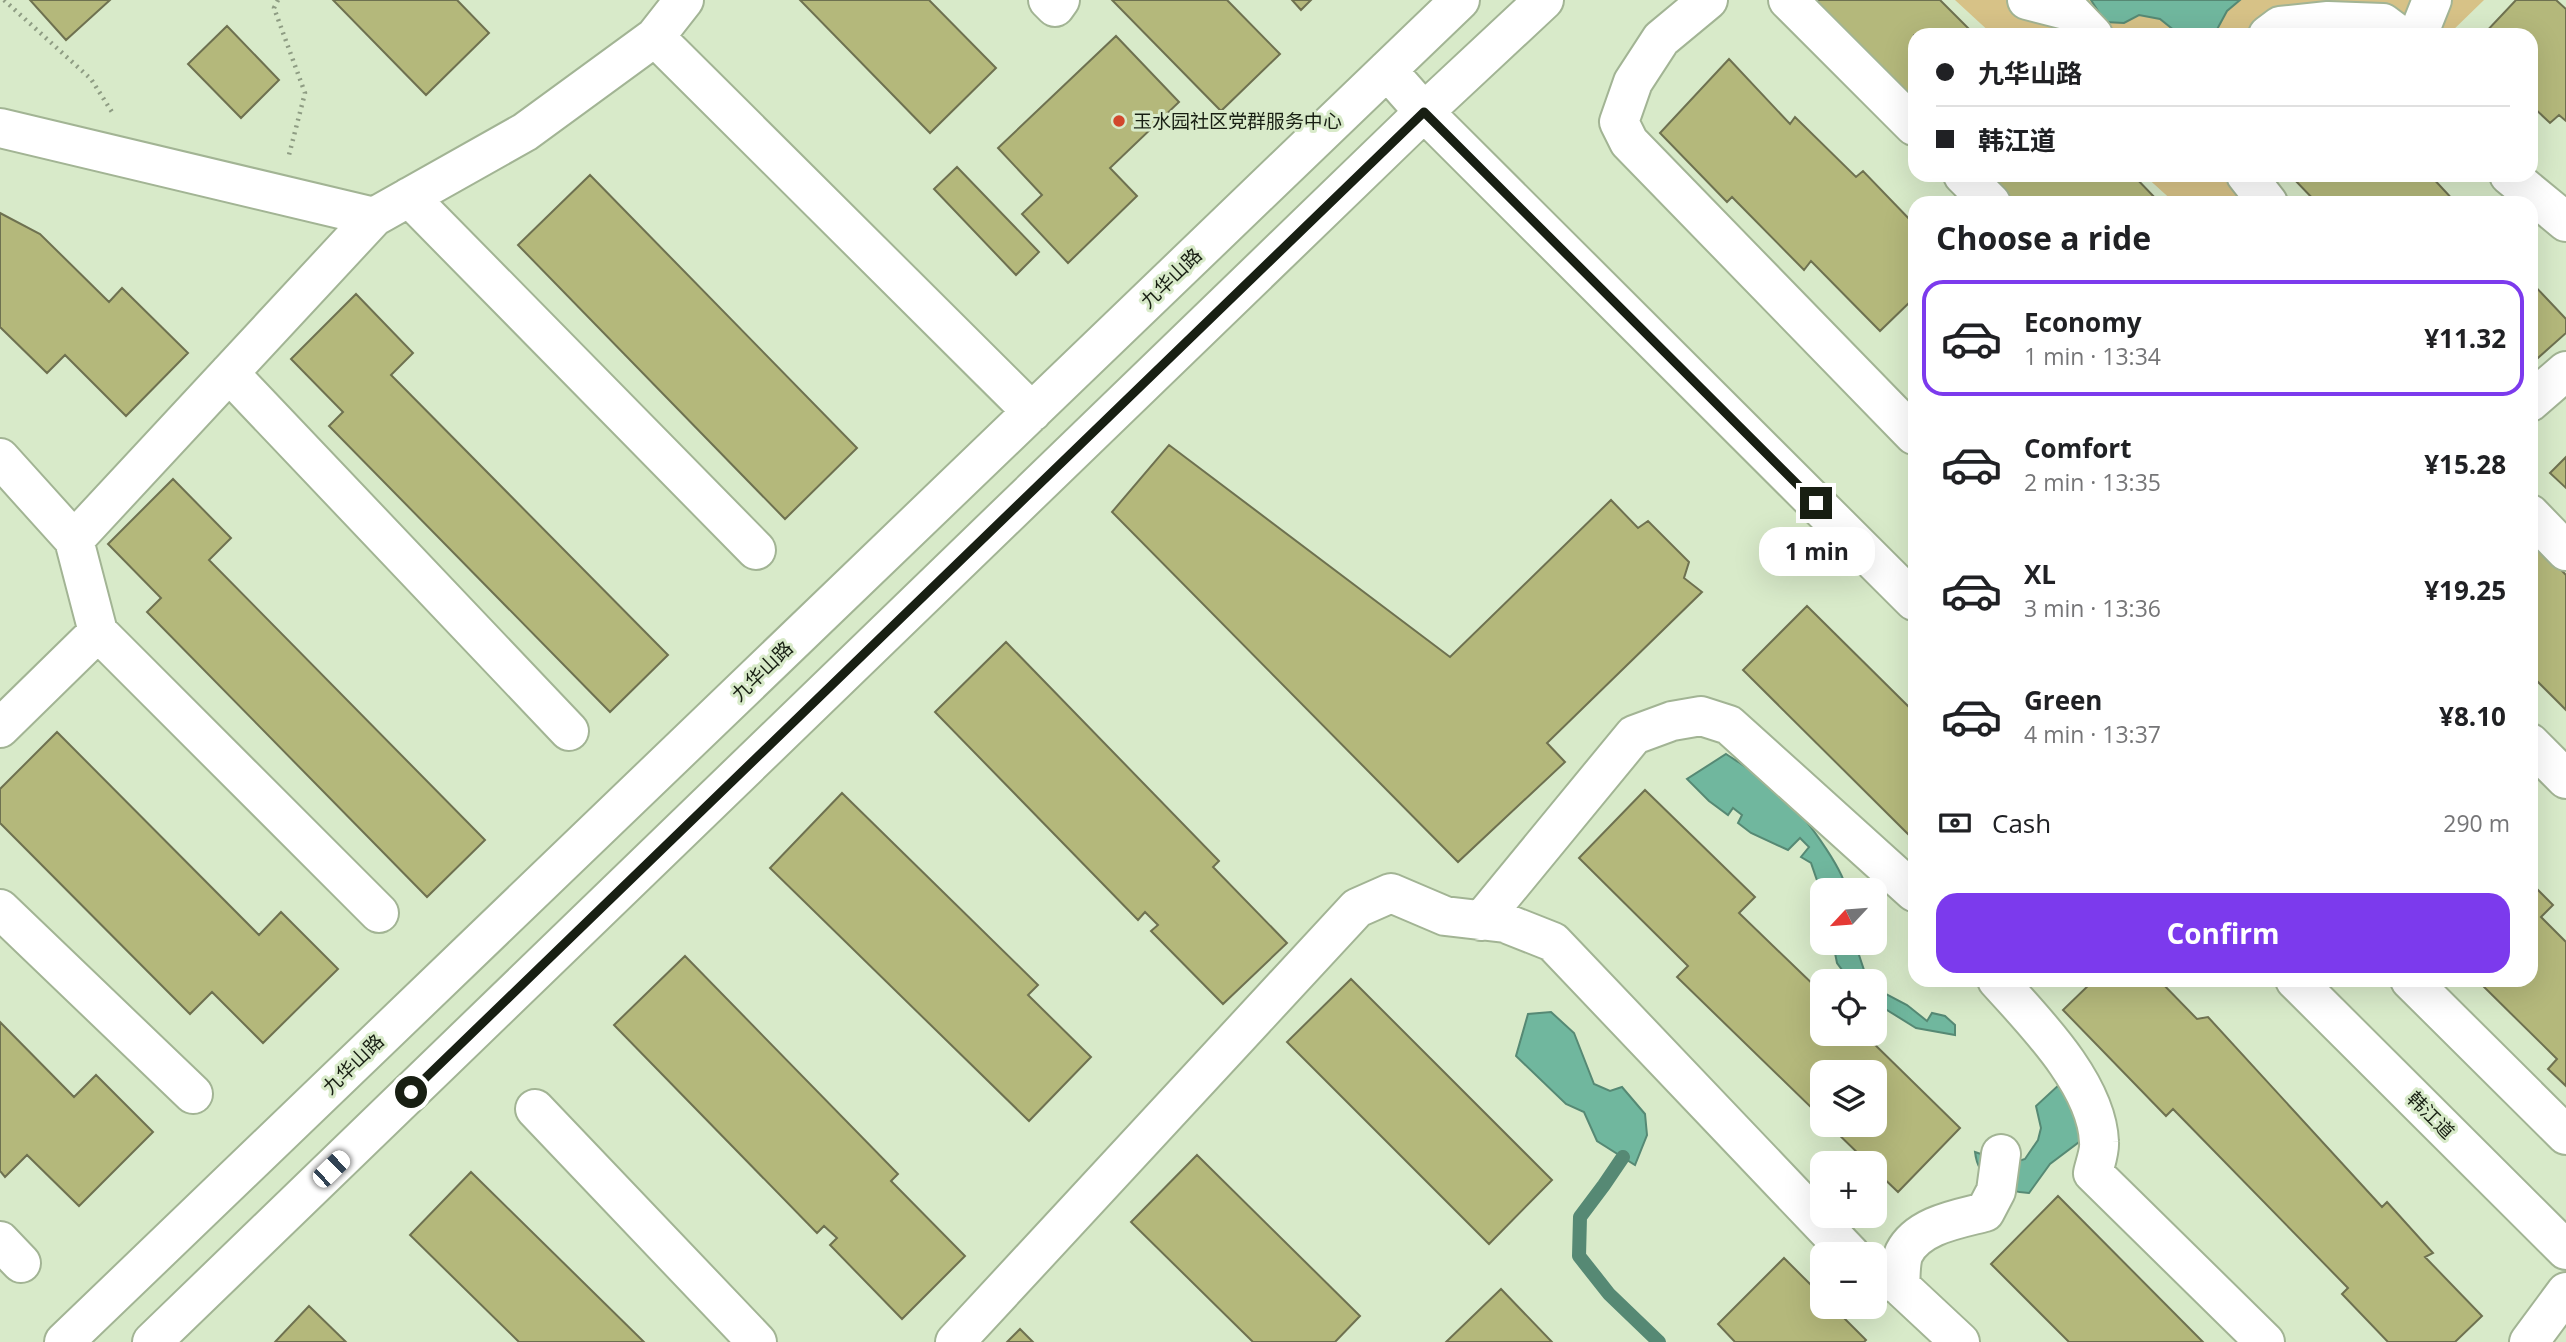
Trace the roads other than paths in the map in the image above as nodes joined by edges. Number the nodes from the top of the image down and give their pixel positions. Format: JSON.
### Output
{"nodes":[{"id":1,"x":684,"y":0,"type":"edge"},
{"id":2,"x":1048,"y":0,"type":"edge"},
{"id":3,"x":1060,"y":0,"type":"edge"},
{"id":4,"x":1460,"y":0,"type":"edge"},
{"id":5,"x":1544,"y":0,"type":"edge"},
{"id":6,"x":1708,"y":0,"type":"edge"},
{"id":7,"x":1788,"y":0,"type":"edge"},
{"id":8,"x":2027,"y":0,"type":"edge"},
{"id":9,"x":2432,"y":0,"type":"edge"},
{"id":10,"x":2087,"y":28,"type":"edge"},
{"id":11,"x":2278,"y":28,"type":"edge"},
{"id":12,"x":2390,"y":28,"type":"edge"},
{"id":13,"x":2421,"y":28,"type":"edge"},
{"id":14,"x":655,"y":37,"type":"junction"},
{"id":15,"x":1387,"y":70,"type":"junction"},
{"id":16,"x":1424,"y":112,"type":"junction"},
{"id":17,"x":1908,"y":120,"type":"edge"},
{"id":18,"x":0,"y":128,"type":"edge"},
{"id":19,"x":1970,"y":182,"type":"edge"},
{"id":20,"x":2252,"y":182,"type":"edge"},
{"id":21,"x":2518,"y":182,"type":"edge"},
{"id":22,"x":1984,"y":196,"type":"edge"},
{"id":23,"x":2262,"y":196,"type":"edge"},
{"id":24,"x":2535,"y":196,"type":"edge"},
{"id":25,"x":409,"y":197,"type":"junction"},
{"id":26,"x":2538,"y":198,"type":"edge"},
{"id":27,"x":374,"y":217,"type":"junction"},
{"id":28,"x":2566,"y":222,"type":"edge"},
{"id":29,"x":2566,"y":371,"type":"edge"},
{"id":30,"x":229,"y":373,"type":"junction"},
{"id":31,"x":2538,"y":395,"type":"edge"},
{"id":32,"x":1032,"y":412,"type":"junction"},
{"id":33,"x":1908,"y":429,"type":"edge"},
{"id":34,"x":0,"y":458,"type":"edge"},
{"id":35,"x":2538,"y":522,"type":"edge"},
{"id":36,"x":74,"y":540,"type":"junction"},
{"id":37,"x":756,"y":550,"type":"dead end"},
{"id":38,"x":2566,"y":551,"type":"edge"},
{"id":39,"x":1908,"y":595,"type":"edge"},
{"id":40,"x":98,"y":632,"type":"junction"},
{"id":41,"x":0,"y":728,"type":"edge"},
{"id":42,"x":569,"y":731,"type":"dead end"},
{"id":43,"x":2538,"y":751,"type":"edge"},
{"id":44,"x":2566,"y":779,"type":"edge"},
{"id":45,"x":1908,"y":887,"type":"edge"},
{"id":46,"x":0,"y":909,"type":"edge"},
{"id":47,"x":379,"y":913,"type":"dead end"},
{"id":48,"x":1481,"y":921,"type":"junction"},
{"id":49,"x":2003,"y":987,"type":"edge"},
{"id":50,"x":2302,"y":987,"type":"edge"},
{"id":51,"x":2417,"y":987,"type":"edge"},
{"id":52,"x":193,"y":1094,"type":"dead end"},
{"id":53,"x":535,"y":1109,"type":"dead end"},
{"id":54,"x":2566,"y":1135,"type":"edge"},
{"id":55,"x":2001,"y":1154,"type":"dead end"},
{"id":56,"x":1839,"y":1242,"type":"edge"},
{"id":57,"x":2566,"y":1250,"type":"edge"},
{"id":58,"x":1887,"y":1278,"type":"edge"},
{"id":59,"x":2566,"y":1292,"type":"edge"},
{"id":60,"x":64,"y":1342,"type":"edge"},
{"id":61,"x":152,"y":1342,"type":"edge"},
{"id":62,"x":757,"y":1342,"type":"edge"},
{"id":63,"x":955,"y":1342,"type":"edge"},
{"id":64,"x":1960,"y":1342,"type":"edge"},
{"id":65,"x":2265,"y":1342,"type":"edge"},
{"id":66,"x":2529,"y":1342,"type":"edge"}],
"edges":[{"from":1,"to":14,"type":"street"},
{"from":2,"to":3,"type":"street"},
{"from":4,"to":15,"type":"street","name":"九华山路"},
{"from":5,"to":16,"type":"street"},
{"from":6,"to":33,"type":"street"},
{"from":7,"to":17,"type":"street"},
{"from":8,"to":10,"type":"street"},
{"from":9,"to":13,"type":"street"},
{"from":11,"to":12,"type":"street"},
{"from":14,"to":25,"type":"street"},
{"from":14,"to":32,"type":"street"},
{"from":15,"to":16,"type":"street"},
{"from":15,"to":32,"type":"street","name":"九华山路"},
{"from":16,"to":39,"type":"street"},
{"from":16,"to":61,"type":"street"},
{"from":18,"to":27,"type":"street"},
{"from":19,"to":22,"type":"street"},
{"from":20,"to":23,"type":"street"},
{"from":21,"to":24,"type":"street"},
{"from":25,"to":27,"type":"street"},
{"from":25,"to":37,"type":"street"},
{"from":26,"to":28,"type":"street"},
{"from":27,"to":30,"type":"street"},
{"from":29,"to":31,"type":"street"},
{"from":30,"to":36,"type":"street"},
{"from":30,"to":42,"type":"street"},
{"from":32,"to":60,"type":"street","name":"九华山路"},
{"from":34,"to":36,"type":"street"},
{"from":35,"to":38,"type":"street"},
{"from":36,"to":40,"type":"street"},
{"from":40,"to":41,"type":"street"},
{"from":40,"to":47,"type":"street"},
{"from":43,"to":44,"type":"street"},
{"from":45,"to":48,"type":"street"},
{"from":46,"to":52,"type":"street"},
{"from":48,"to":56,"type":"street"},
{"from":48,"to":63,"type":"street"},
{"from":49,"to":65,"type":"street"},
{"from":50,"to":57,"type":"street","name":"韩江道"},
{"from":51,"to":54,"type":"street"},
{"from":53,"to":62,"type":"street"},
{"from":55,"to":58,"type":"street"},
{"from":58,"to":64,"type":"street"},
{"from":59,"to":66,"type":"street"}]}
